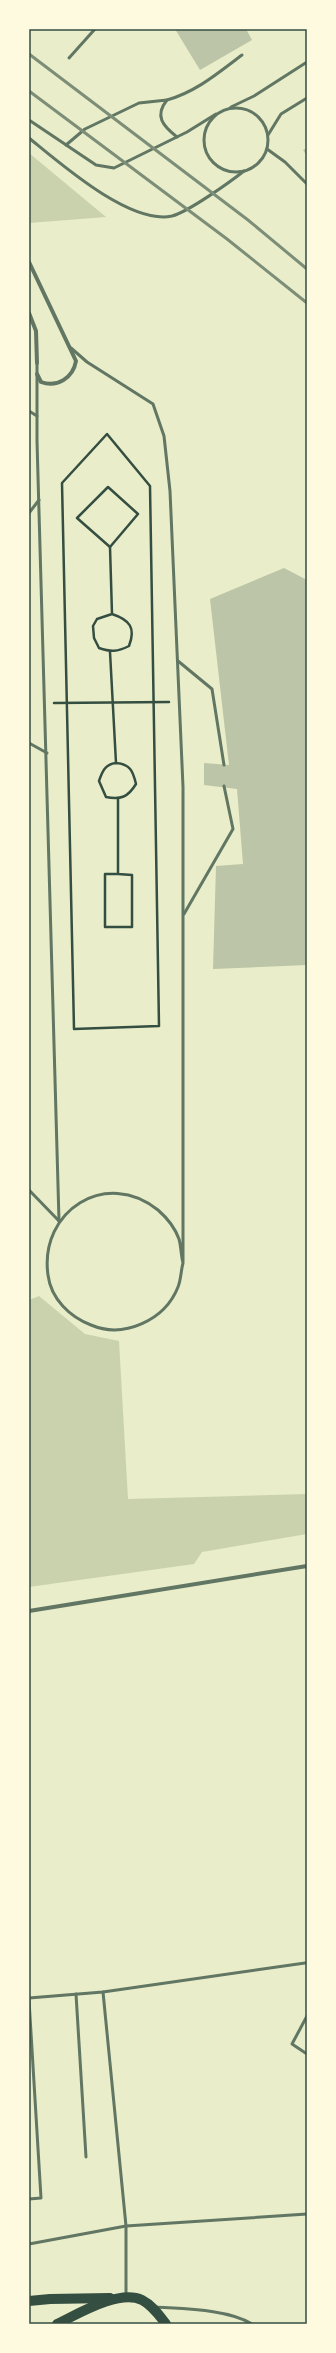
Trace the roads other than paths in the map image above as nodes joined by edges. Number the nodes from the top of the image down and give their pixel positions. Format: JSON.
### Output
{"nodes":[{"id":1,"x":95,"y":29,"type":"edge"},
{"id":2,"x":242,"y":55,"type":"dead end"},
{"id":3,"x":69,"y":58,"type":"dead end"},
{"id":4,"x":307,"y":62,"type":"edge"},
{"id":5,"x":307,"y":98,"type":"edge"},
{"id":6,"x":167,"y":100,"type":"junction"},
{"id":7,"x":224,"y":110,"type":"junction"},
{"id":8,"x":216,"y":114,"type":"junction"},
{"id":9,"x":29,"y":120,"type":"edge"},
{"id":10,"x":268,"y":135,"type":"junction"},
{"id":11,"x":177,"y":137,"type":"junction"},
{"id":12,"x":29,"y":138,"type":"edge"},
{"id":13,"x":66,"y":145,"type":"junction"},
{"id":14,"x":267,"y":149,"type":"junction"},
{"id":15,"x":244,"y":171,"type":"junction"},
{"id":16,"x":307,"y":184,"type":"edge"},
{"id":17,"x":29,"y":262,"type":"edge"},
{"id":18,"x":29,"y":313,"type":"edge"},
{"id":19,"x":70,"y":348,"type":"junction"},
{"id":20,"x":37,"y":363,"type":"joint"},
{"id":21,"x":37,"y":374,"type":"junction"},
{"id":22,"x":29,"y":411,"type":"edge"},
{"id":23,"x":37,"y":416,"type":"junction"},
{"id":24,"x":39,"y":500,"type":"junction"},
{"id":25,"x":29,"y":512,"type":"edge"},
{"id":26,"x":178,"y":661,"type":"junction"},
{"id":27,"x":29,"y":743,"type":"edge"},
{"id":28,"x":47,"y":753,"type":"junction"},
{"id":29,"x":224,"y":765,"type":"dead end"},
{"id":30,"x":224,"y":786,"type":"dead end"},
{"id":31,"x":184,"y":915,"type":"junction"},
{"id":32,"x":29,"y":1190,"type":"edge"},
{"id":33,"x":59,"y":1221,"type":"junction"},
{"id":34,"x":182,"y":1263,"type":"junction"},
{"id":35,"x":307,"y":1566,"type":"edge"},
{"id":36,"x":29,"y":1611,"type":"edge"},
{"id":37,"x":305,"y":1963,"type":"dead end"},
{"id":38,"x":103,"y":1992,"type":"junction"},
{"id":39,"x":76,"y":1994,"type":"junction"},
{"id":40,"x":29,"y":1999,"type":"edge"},
{"id":41,"x":307,"y":2016,"type":"edge"},
{"id":42,"x":307,"y":2054,"type":"edge"},
{"id":43,"x":86,"y":2157,"type":"dead end"},
{"id":44,"x":29,"y":2199,"type":"edge"},
{"id":45,"x":307,"y":2214,"type":"edge"},
{"id":46,"x":126,"y":2226,"type":"junction"},
{"id":47,"x":29,"y":2244,"type":"edge"},
{"id":48,"x":126,"y":2298,"type":"junction"},
{"id":49,"x":29,"y":2301,"type":"edge"},
{"id":50,"x":152,"y":2306,"type":"junction"},
{"id":51,"x":57,"y":2324,"type":"edge"},
{"id":52,"x":166,"y":2324,"type":"edge"},
{"id":53,"x":252,"y":2324,"type":"edge"}],
"edges":[{"from":1,"to":3,"type":"lane"},
{"from":2,"to":6,"type":"lane"},
{"from":4,"to":7,"type":"lane"},
{"from":5,"to":10,"type":"lane"},
{"from":6,"to":11,"type":"lane"},
{"from":6,"to":13,"type":"lane"},
{"from":7,"to":8,"type":"lane"},
{"from":7,"to":10,"type":"lane"},
{"from":8,"to":11,"type":"lane"},
{"from":8,"to":15,"type":"lane"},
{"from":9,"to":13,"type":"lane"},
{"from":10,"to":14,"type":"lane"},
{"from":11,"to":13,"type":"lane"},
{"from":12,"to":15,"type":"lane"},
{"from":14,"to":15,"type":"lane"},
{"from":14,"to":16,"type":"lane"},
{"from":17,"to":19,"type":"street"},
{"from":18,"to":20,"type":"street"},
{"from":19,"to":21,"type":"street"},
{"from":19,"to":26,"type":"lane"},
{"from":20,"to":21,"type":"lane"},
{"from":21,"to":23,"type":"lane"},
{"from":22,"to":23,"type":"lane"},
{"from":23,"to":24,"type":"lane"},
{"from":24,"to":25,"type":"lane"},
{"from":24,"to":28,"type":"lane"},
{"from":26,"to":29,"type":"lane"},
{"from":26,"to":31,"type":"lane"},
{"from":27,"to":28,"type":"lane"},
{"from":28,"to":33,"type":"lane"},
{"from":30,"to":31,"type":"lane"},
{"from":31,"to":34,"type":"lane"},
{"from":32,"to":33,"type":"lane"},
{"from":33,"to":34,"type":"lane"},
{"from":33,"to":34,"type":"lane"},
{"from":35,"to":36,"type":"street"},
{"from":37,"to":38,"type":"lane"},
{"from":38,"to":39,"type":"lane"},
{"from":38,"to":46,"type":"lane"},
{"from":39,"to":40,"type":"lane"},
{"from":39,"to":43,"type":"lane"},
{"from":40,"to":44,"type":"lane"},
{"from":41,"to":42,"type":"lane"},
{"from":45,"to":46,"type":"lane"},
{"from":46,"to":47,"type":"lane"},
{"from":46,"to":48,"type":"lane"},
{"from":48,"to":49,"type":"main road"},
{"from":48,"to":50,"type":"main road"},
{"from":48,"to":51,"type":"main road"},
{"from":50,"to":52,"type":"main road"},
{"from":50,"to":53,"type":"lane"}]}
